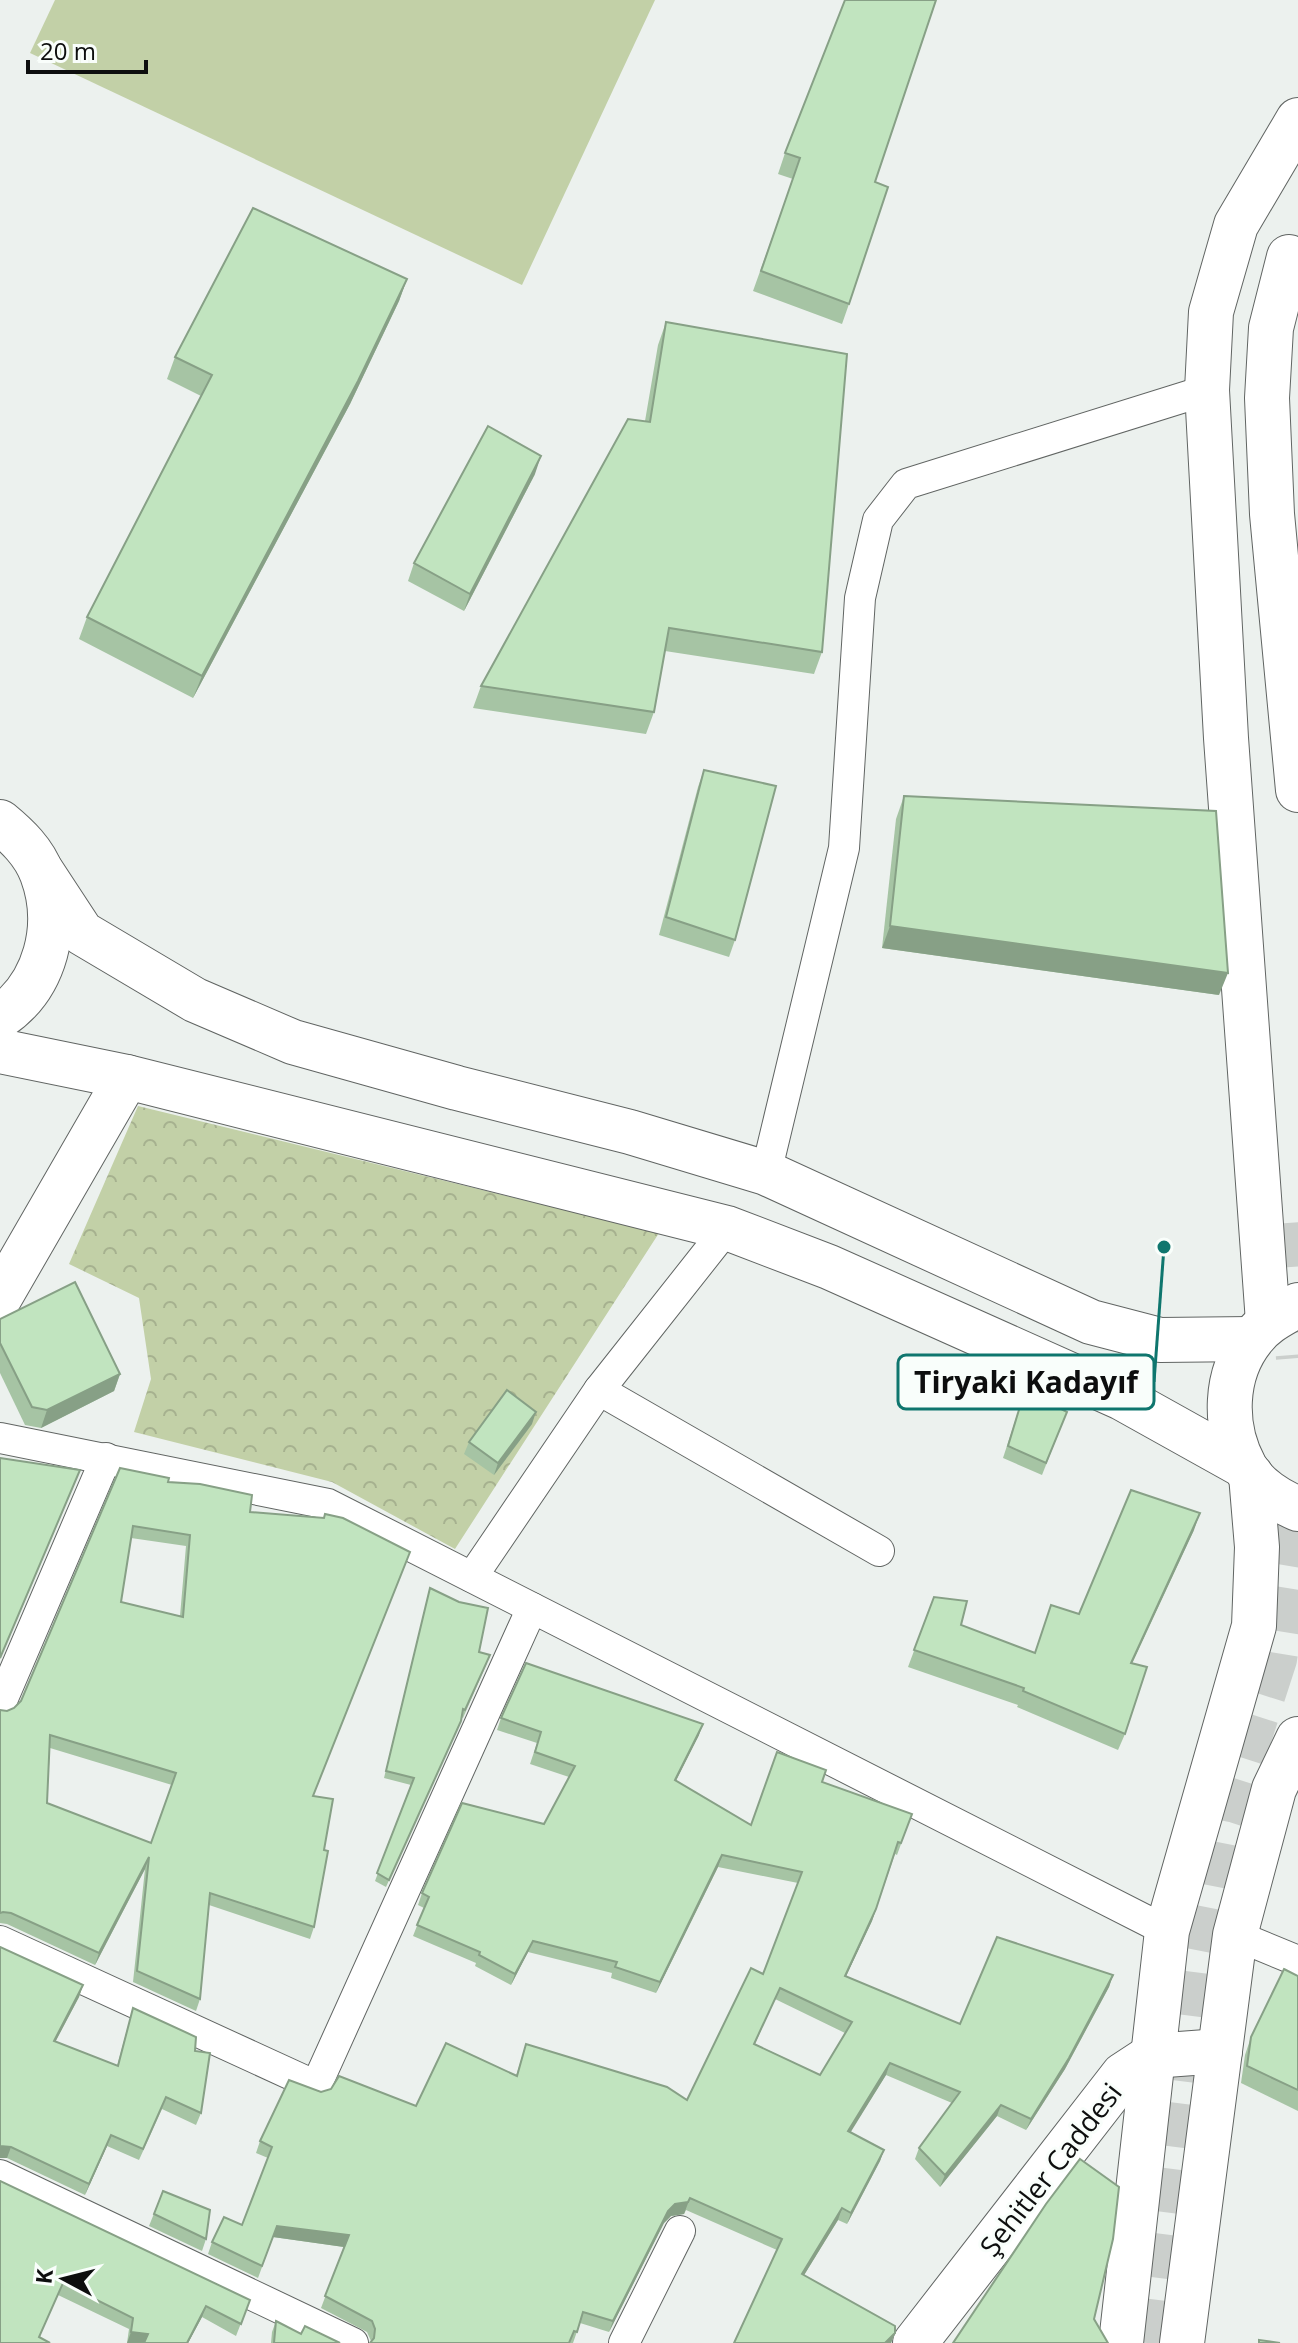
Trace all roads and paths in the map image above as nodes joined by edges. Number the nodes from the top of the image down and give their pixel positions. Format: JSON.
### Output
{"nodes":[{"id":1,"x":1298,"y":120,"type":"edge"},
{"id":2,"x":1293,"y":248,"type":"edge"},
{"id":3,"x":1211,"y":312,"type":"junction"},
{"id":4,"x":1207,"y":390,"type":"junction"},
{"id":5,"x":1235,"y":513,"type":"junction"},
{"id":6,"x":1298,"y":790,"type":"edge"},
{"id":7,"x":0,"y":822,"type":"edge"},
{"id":8,"x":42,"y":872,"type":"junction"},
{"id":9,"x":0,"y":1017,"type":"edge"},
{"id":10,"x":0,"y":1051,"type":"edge"},
{"id":11,"x":127,"y":1077,"type":"junction"},
{"id":12,"x":766,"y":1173,"type":"junction"},
{"id":13,"x":1288,"y":1223,"type":"tunnel mouth"},
{"id":14,"x":727,"y":1228,"type":"junction"},
{"id":15,"x":0,"y":1297,"type":"edge"},
{"id":16,"x":1272,"y":1322,"type":"edge"},
{"id":17,"x":599,"y":1390,"type":"junction"},
{"id":18,"x":0,"y":1438,"type":"edge"},
{"id":19,"x":106,"y":1458,"type":"junction"},
{"id":20,"x":1248,"y":1470,"type":"junction"},
{"id":21,"x":1298,"y":1509,"type":"edge"},
{"id":22,"x":879,"y":1551,"type":"dead end"},
{"id":23,"x":472,"y":1577,"type":"junction"},
{"id":24,"x":532,"y":1608,"type":"junction"},
{"id":25,"x":0,"y":1705,"type":"edge"},
{"id":26,"x":1298,"y":1739,"type":"edge"},
{"id":27,"x":1167,"y":1931,"type":"junction"},
{"id":28,"x":1235,"y":1935,"type":"junction"},
{"id":29,"x":0,"y":1941,"type":"edge"},
{"id":30,"x":1298,"y":1961,"type":"edge"},
{"id":31,"x":1220,"y":2051,"type":"junction"},
{"id":32,"x":1152,"y":2056,"type":"junction"},
{"id":33,"x":0,"y":2175,"type":"edge"},
{"id":34,"x":680,"y":2231,"type":"dead end"},
{"id":35,"x":353,"y":2343,"type":"edge"},
{"id":36,"x":624,"y":2343,"type":"edge"},
{"id":37,"x":915,"y":2343,"type":"edge"},
{"id":38,"x":1121,"y":2343,"type":"edge"},
{"id":39,"x":1182,"y":2343,"type":"edge"}],
"edges":[{"from":1,"to":3,"type":"main road"},
{"from":2,"to":5,"type":"main road"},
{"from":2,"to":6,"type":"main road"},
{"from":3,"to":4,"type":"main road"},
{"from":3,"to":5,"type":"main road"},
{"from":4,"to":12,"type":"street"},
{"from":4,"to":16,"type":"main road"},
{"from":5,"to":13,"type":"main road"},
{"from":7,"to":8,"type":"main road"},
{"from":8,"to":9,"type":"main road"},
{"from":8,"to":12,"type":"main road"},
{"from":10,"to":11,"type":"main road"},
{"from":11,"to":14,"type":"main road"},
{"from":11,"to":15,"type":"main road"},
{"from":12,"to":16,"type":"main road"},
{"from":14,"to":17,"type":"street"},
{"from":14,"to":20,"type":"main road"},
{"from":16,"to":20,"type":"main road"},
{"from":17,"to":22,"type":"street"},
{"from":17,"to":23,"type":"street"},
{"from":18,"to":19,"type":"street"},
{"from":19,"to":23,"type":"street"},
{"from":19,"to":25,"type":"street"},
{"from":20,"to":21,"type":"main road"},
{"from":20,"to":27,"type":"main road"},
{"from":23,"to":24,"type":"street"},
{"from":24,"to":27,"type":"street"},
{"from":24,"to":29,"type":"street"},
{"from":26,"to":28,"type":"main road"},
{"from":27,"to":32,"type":"main road"},
{"from":28,"to":30,"type":"street"},
{"from":28,"to":31,"type":"main road"},
{"from":31,"to":32,"type":"main road"},
{"from":31,"to":39,"type":"main road"},
{"from":32,"to":37,"type":"main road","name":"Şehitler Caddesi"},
{"from":32,"to":38,"type":"main road"},
{"from":33,"to":35,"type":"street"},
{"from":34,"to":36,"type":"street"}]}
